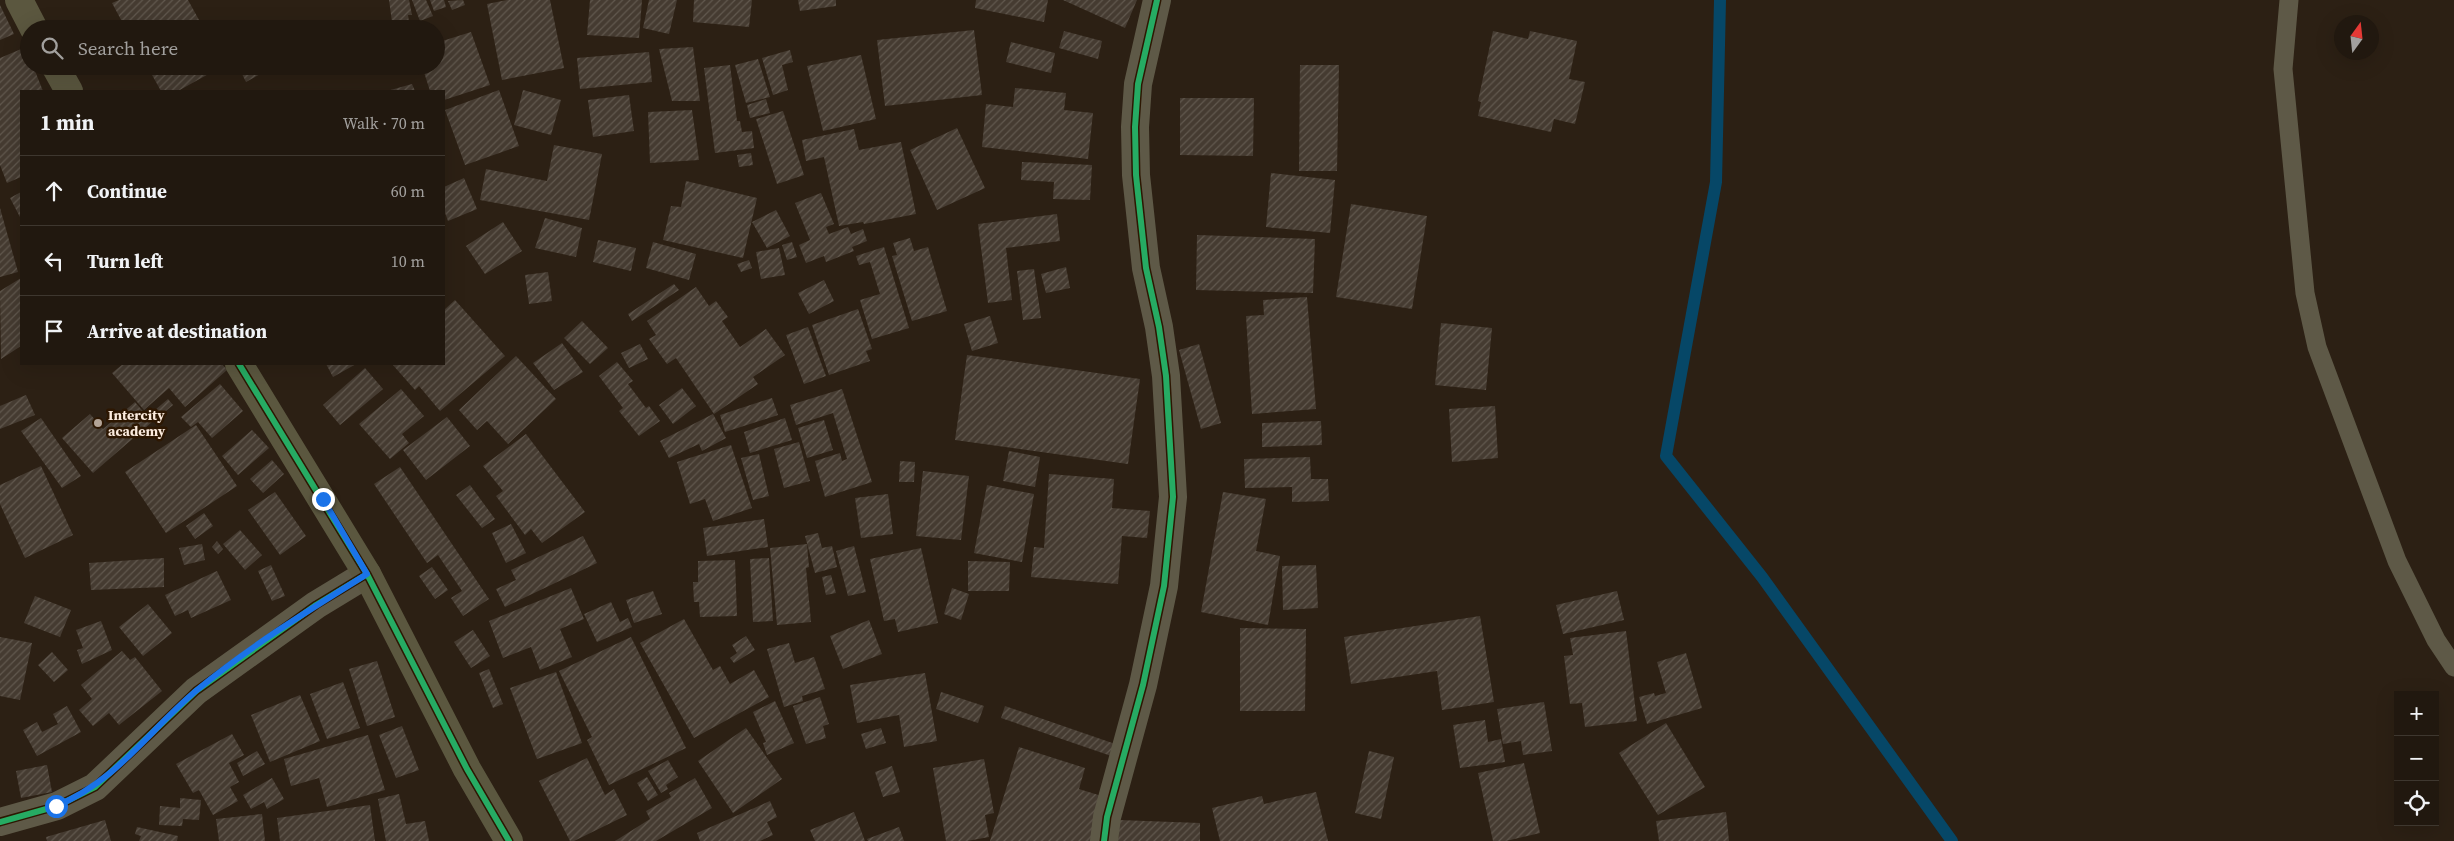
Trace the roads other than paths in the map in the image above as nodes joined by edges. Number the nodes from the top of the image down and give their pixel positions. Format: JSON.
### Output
{"nodes":[{"id":1,"x":19,"y":0,"type":"edge"},
{"id":2,"x":1157,"y":0,"type":"edge"},
{"id":3,"x":2288,"y":0,"type":"edge"},
{"id":4,"x":29,"y":20,"type":"edge"},
{"id":5,"x":60,"y":75,"type":"edge"},
{"id":6,"x":68,"y":90,"type":"edge"},
{"id":7,"x":240,"y":365,"type":"edge"},
{"id":8,"x":367,"y":574,"type":"junction"},
{"id":9,"x":2454,"y":668,"type":"edge"},
{"id":10,"x":0,"y":822,"type":"edge"},
{"id":11,"x":509,"y":841,"type":"edge"},
{"id":12,"x":1104,"y":841,"type":"edge"}],
"edges":[{"from":1,"to":4,"type":"street"},
{"from":2,"to":12,"type":"street"},
{"from":3,"to":9,"type":"lane"},
{"from":5,"to":6,"type":"street"},
{"from":7,"to":8,"type":"street"},
{"from":8,"to":10,"type":"street"},
{"from":8,"to":11,"type":"street"}]}
